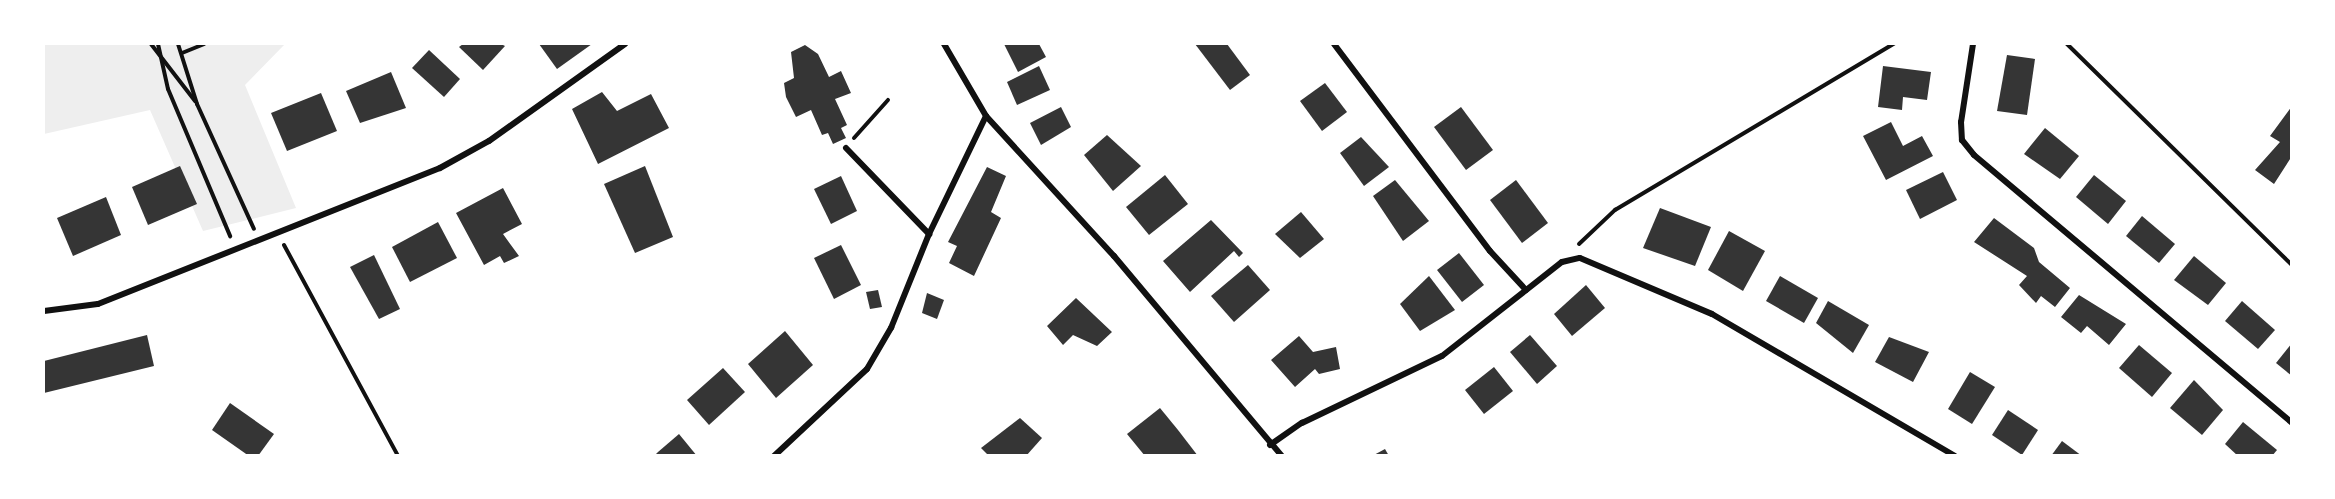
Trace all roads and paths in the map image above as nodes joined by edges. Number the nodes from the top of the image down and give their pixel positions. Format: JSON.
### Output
{"nodes":[{"id":1,"x":152,"y":44,"type":"edge"},
{"id":2,"x":158,"y":44,"type":"edge"},
{"id":3,"x":178,"y":44,"type":"edge"},
{"id":4,"x":204,"y":44,"type":"edge"},
{"id":5,"x":626,"y":44,"type":"edge"},
{"id":6,"x":944,"y":44,"type":"edge"},
{"id":7,"x":1334,"y":44,"type":"edge"},
{"id":8,"x":1894,"y":44,"type":"edge"},
{"id":9,"x":1974,"y":44,"type":"edge"},
{"id":10,"x":2067,"y":44,"type":"edge"},
{"id":11,"x":157,"y":50,"type":"junction"},
{"id":12,"x":182,"y":53,"type":"junction"},
{"id":13,"x":888,"y":100,"type":"dead end"},
{"id":14,"x":197,"y":104,"type":"junction"},
{"id":15,"x":986,"y":117,"type":"junction"},
{"id":16,"x":846,"y":148,"type":"joint"},
{"id":17,"x":278,"y":234,"type":"junction"},
{"id":18,"x":928,"y":234,"type":"junction"},
{"id":19,"x":260,"y":241,"type":"junction"},
{"id":20,"x":236,"y":250,"type":"junction"},
{"id":21,"x":1570,"y":258,"type":"junction"},
{"id":22,"x":2292,"y":265,"type":"edge"},
{"id":23,"x":1526,"y":291,"type":"junction"},
{"id":24,"x":44,"y":311,"type":"edge"},
{"id":25,"x":2292,"y":423,"type":"edge"},
{"id":26,"x":1270,"y":445,"type":"junction"},
{"id":27,"x":398,"y":456,"type":"edge"},
{"id":28,"x":774,"y":456,"type":"edge"},
{"id":29,"x":1282,"y":456,"type":"edge"},
{"id":30,"x":1955,"y":456,"type":"edge"}],
"edges":[{"from":1,"to":11,"type":"path"},
{"from":2,"to":11,"type":"path"},
{"from":3,"to":12,"type":"path"},
{"from":4,"to":12,"type":"path"},
{"from":5,"to":17,"type":"street"},
{"from":6,"to":15,"type":"street"},
{"from":7,"to":23,"type":"street"},
{"from":8,"to":21,"type":"path"},
{"from":9,"to":25,"type":"street"},
{"from":10,"to":22,"type":"path"},
{"from":11,"to":14,"type":"path"},
{"from":11,"to":20,"type":"path"},
{"from":12,"to":14,"type":"path"},
{"from":13,"to":16,"type":"path"},
{"from":14,"to":19,"type":"path"},
{"from":15,"to":18,"type":"street"},
{"from":15,"to":26,"type":"street"},
{"from":16,"to":18,"type":"street"},
{"from":17,"to":19,"type":"street"},
{"from":17,"to":27,"type":"path"},
{"from":18,"to":28,"type":"street"},
{"from":19,"to":20,"type":"street"},
{"from":20,"to":24,"type":"street"},
{"from":21,"to":23,"type":"street"},
{"from":21,"to":30,"type":"street"},
{"from":23,"to":26,"type":"street"},
{"from":26,"to":29,"type":"street"}]}
